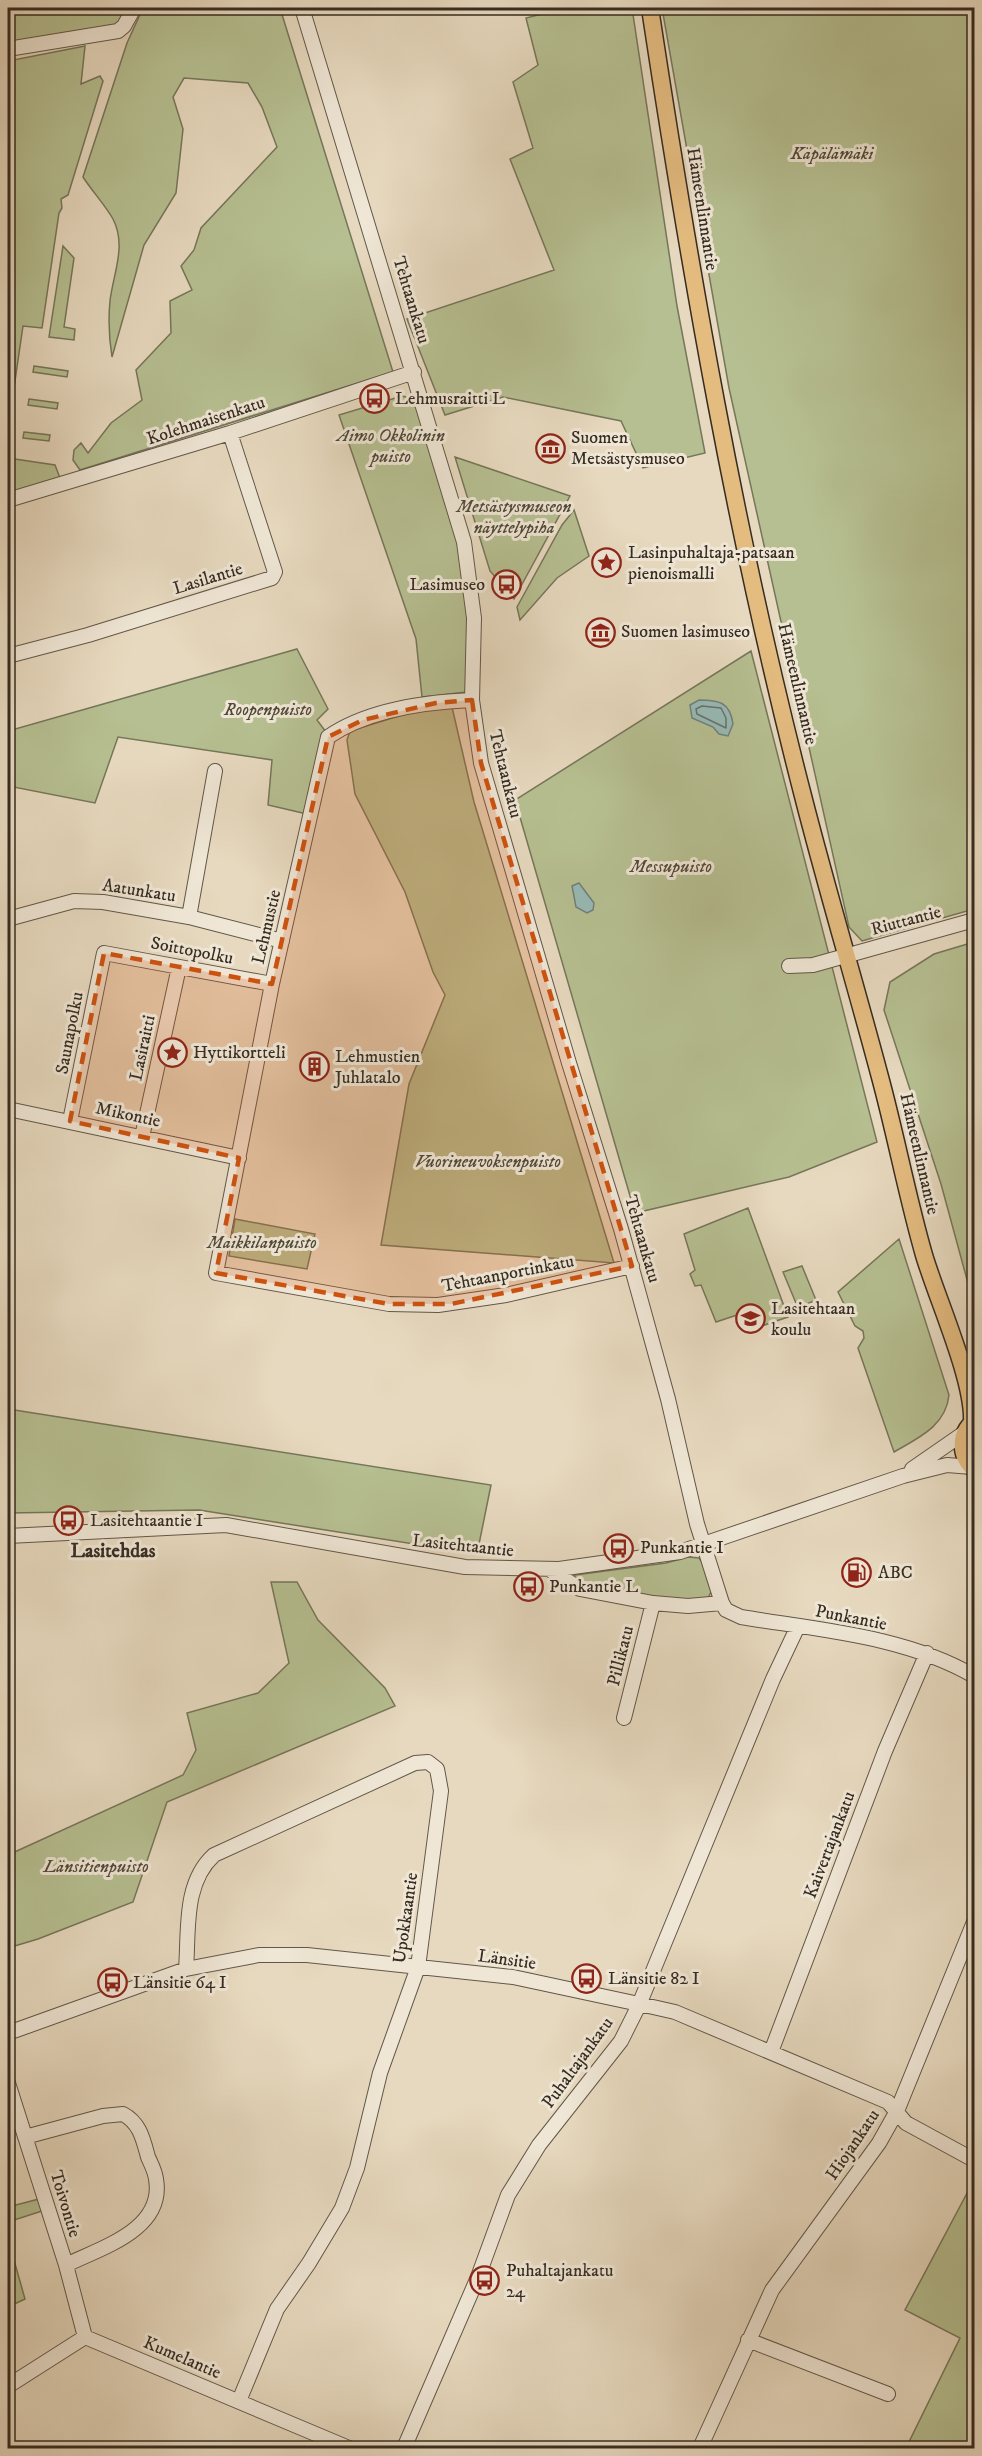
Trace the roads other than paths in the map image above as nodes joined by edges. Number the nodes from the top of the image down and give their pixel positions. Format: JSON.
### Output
{"nodes":[{"id":1,"x":134,"y":8,"type":"edge"},
{"id":2,"x":302,"y":8,"type":"edge"},
{"id":3,"x":650,"y":8,"type":"edge"},
{"id":4,"x":8,"y":49,"type":"edge"},
{"id":5,"x":414,"y":372,"type":"junction"},
{"id":6,"x":230,"y":433,"type":"junction"},
{"id":7,"x":8,"y":500,"type":"edge"},
{"id":8,"x":8,"y":657,"type":"edge"},
{"id":9,"x":472,"y":700,"type":"junction"},
{"id":10,"x":216,"y":771,"type":"dead end"},
{"id":11,"x":189,"y":917,"type":"junction"},
{"id":12,"x":8,"y":919,"type":"edge"},
{"id":13,"x":975,"y":920,"type":"edge"},
{"id":14,"x":282,"y":941,"type":"junction"},
{"id":15,"x":104,"y":953,"type":"joint"},
{"id":16,"x":848,"y":956,"type":"junction"},
{"id":17,"x":789,"y":966,"type":"dead end"},
{"id":18,"x":179,"y":967,"type":"junction"},
{"id":19,"x":272,"y":984,"type":"junction"},
{"id":20,"x":8,"y":1109,"type":"edge"},
{"id":21,"x":70,"y":1121,"type":"junction"},
{"id":22,"x":142,"y":1137,"type":"junction"},
{"id":23,"x":239,"y":1158,"type":"junction"},
{"id":24,"x":632,"y":1266,"type":"junction"},
{"id":25,"x":216,"y":1273,"type":"joint"},
{"id":26,"x":958,"y":1357,"type":"junction"},
{"id":27,"x":975,"y":1382,"type":"edge"},
{"id":28,"x":970,"y":1425,"type":"edge"},
{"id":29,"x":973,"y":1468,"type":"edge"},
{"id":30,"x":903,"y":1476,"type":"junction"},
{"id":31,"x":8,"y":1536,"type":"edge"},
{"id":32,"x":705,"y":1545,"type":"junction"},
{"id":33,"x":549,"y":1569,"type":"junction"},
{"id":34,"x":653,"y":1603,"type":"junction"},
{"id":35,"x":722,"y":1603,"type":"junction"},
{"id":36,"x":798,"y":1626,"type":"junction"},
{"id":37,"x":927,"y":1653,"type":"junction"},
{"id":38,"x":975,"y":1676,"type":"edge"},
{"id":39,"x":624,"y":1718,"type":"dead end"},
{"id":40,"x":975,"y":1922,"type":"edge"},
{"id":41,"x":418,"y":1967,"type":"junction"},
{"id":42,"x":186,"y":1969,"type":"junction"},
{"id":43,"x":639,"y":2006,"type":"junction"},
{"id":44,"x":8,"y":2033,"type":"edge"},
{"id":45,"x":771,"y":2052,"type":"junction"},
{"id":46,"x":8,"y":2083,"type":"edge"},
{"id":47,"x":897,"y":2111,"type":"junction"},
{"id":48,"x":26,"y":2137,"type":"junction"},
{"id":49,"x":974,"y":2160,"type":"edge"},
{"id":50,"x":66,"y":2265,"type":"junction"},
{"id":51,"x":85,"y":2337,"type":"junction"},
{"id":52,"x":748,"y":2340,"type":"junction"},
{"id":53,"x":8,"y":2386,"type":"edge"},
{"id":54,"x":888,"y":2394,"type":"dead end"},
{"id":55,"x":239,"y":2402,"type":"junction"},
{"id":56,"x":349,"y":2448,"type":"edge"},
{"id":57,"x":404,"y":2448,"type":"edge"},
{"id":58,"x":700,"y":2448,"type":"edge"}],
"edges":[{"from":1,"to":4,"type":"street"},
{"from":2,"to":5,"type":"street","name":"Tehtaankatu"},
{"from":3,"to":16,"type":"main road","name":"Hämeenlinnantie"},
{"from":5,"to":6,"type":"street","name":"Kolehmaisenkatu"},
{"from":5,"to":9,"type":"street","name":"Tehtaankatu"},
{"from":6,"to":7,"type":"street","name":"Kolehmaisenkatu"},
{"from":6,"to":8,"type":"street","name":"Lasilantie"},
{"from":9,"to":14,"type":"street","name":"Lehmustie"},
{"from":9,"to":24,"type":"street","name":"Tehtaankatu"},
{"from":10,"to":11,"type":"street","name":"Aatunkatu"},
{"from":11,"to":12,"type":"street","name":"Aatunkatu"},
{"from":11,"to":14,"type":"street"},
{"from":13,"to":16,"type":"street","name":"Riuttantie"},
{"from":14,"to":19,"type":"street","name":"Lehmustie"},
{"from":15,"to":18,"type":"street","name":"Soittopolku"},
{"from":15,"to":21,"type":"street","name":"Saunapolku"},
{"from":16,"to":17,"type":"street","name":"Riuttantie"},
{"from":16,"to":26,"type":"main road","name":"Hämeenlinnantie"},
{"from":18,"to":19,"type":"street","name":"Soittopolku"},
{"from":18,"to":22,"type":"street","name":"Lasiraitti"},
{"from":19,"to":23,"type":"street","name":"Lehmustie"},
{"from":20,"to":21,"type":"street","name":"Mikontie"},
{"from":21,"to":22,"type":"street","name":"Mikontie"},
{"from":22,"to":23,"type":"street","name":"Mikontie"},
{"from":23,"to":25,"type":"street","name":"Lehmustie"},
{"from":24,"to":25,"type":"street","name":"Tehtaanportinkatu"},
{"from":24,"to":32,"type":"street","name":"Tehtaankatu"},
{"from":26,"to":27,"type":"main road","name":"Hämeenlinnantie"},
{"from":26,"to":28,"type":"main road","name":"Hämeenlinnantie"},
{"from":28,"to":29,"type":"main road","name":"Hämeenlinnantie"},
{"from":28,"to":30,"type":"street","name":"Lasitehtaantie"},
{"from":29,"to":30,"type":"street","name":"Lasitehtaantie"},
{"from":30,"to":32,"type":"street","name":"Lasitehtaantie"},
{"from":31,"to":33,"type":"street","name":"Lasitehtaantie"},
{"from":32,"to":33,"type":"street","name":"Lasitehtaantie"},
{"from":32,"to":35,"type":"street"},
{"from":33,"to":34,"type":"street"},
{"from":34,"to":35,"type":"street"},
{"from":34,"to":39,"type":"street","name":"Pillikatu"},
{"from":35,"to":36,"type":"street","name":"Punkantie"},
{"from":36,"to":37,"type":"street","name":"Punkantie"},
{"from":36,"to":43,"type":"street","name":"Puhaltajankatu"},
{"from":37,"to":38,"type":"street","name":"Punkantie"},
{"from":37,"to":45,"type":"street","name":"Kaivertajankatu"},
{"from":40,"to":47,"type":"street","name":"Hiojankatu"},
{"from":41,"to":42,"type":"street","name":"Länsitie"},
{"from":41,"to":42,"type":"street","name":"Upokkaantie"},
{"from":41,"to":43,"type":"street","name":"Länsitie"},
{"from":41,"to":55,"type":"street","name":"Upokkaantie"},
{"from":42,"to":44,"type":"street","name":"Länsitie"},
{"from":43,"to":45,"type":"street","name":"Länsitie"},
{"from":43,"to":57,"type":"street","name":"Puhaltajankatu"},
{"from":45,"to":47,"type":"street","name":"Länsitie"},
{"from":46,"to":48,"type":"street","name":"Toivontie"},
{"from":47,"to":49,"type":"street","name":"Länsitie"},
{"from":47,"to":52,"type":"street","name":"Hiojankatu"},
{"from":48,"to":50,"type":"street","name":"Toivontie"},
{"from":48,"to":50,"type":"street"},
{"from":50,"to":51,"type":"street","name":"Toivontie"},
{"from":51,"to":53,"type":"street"},
{"from":51,"to":55,"type":"street","name":"Kumelantie"},
{"from":52,"to":54,"type":"street"},
{"from":52,"to":58,"type":"street","name":"Hiojankatu"},
{"from":55,"to":56,"type":"street","name":"Kumelantie"}]}
